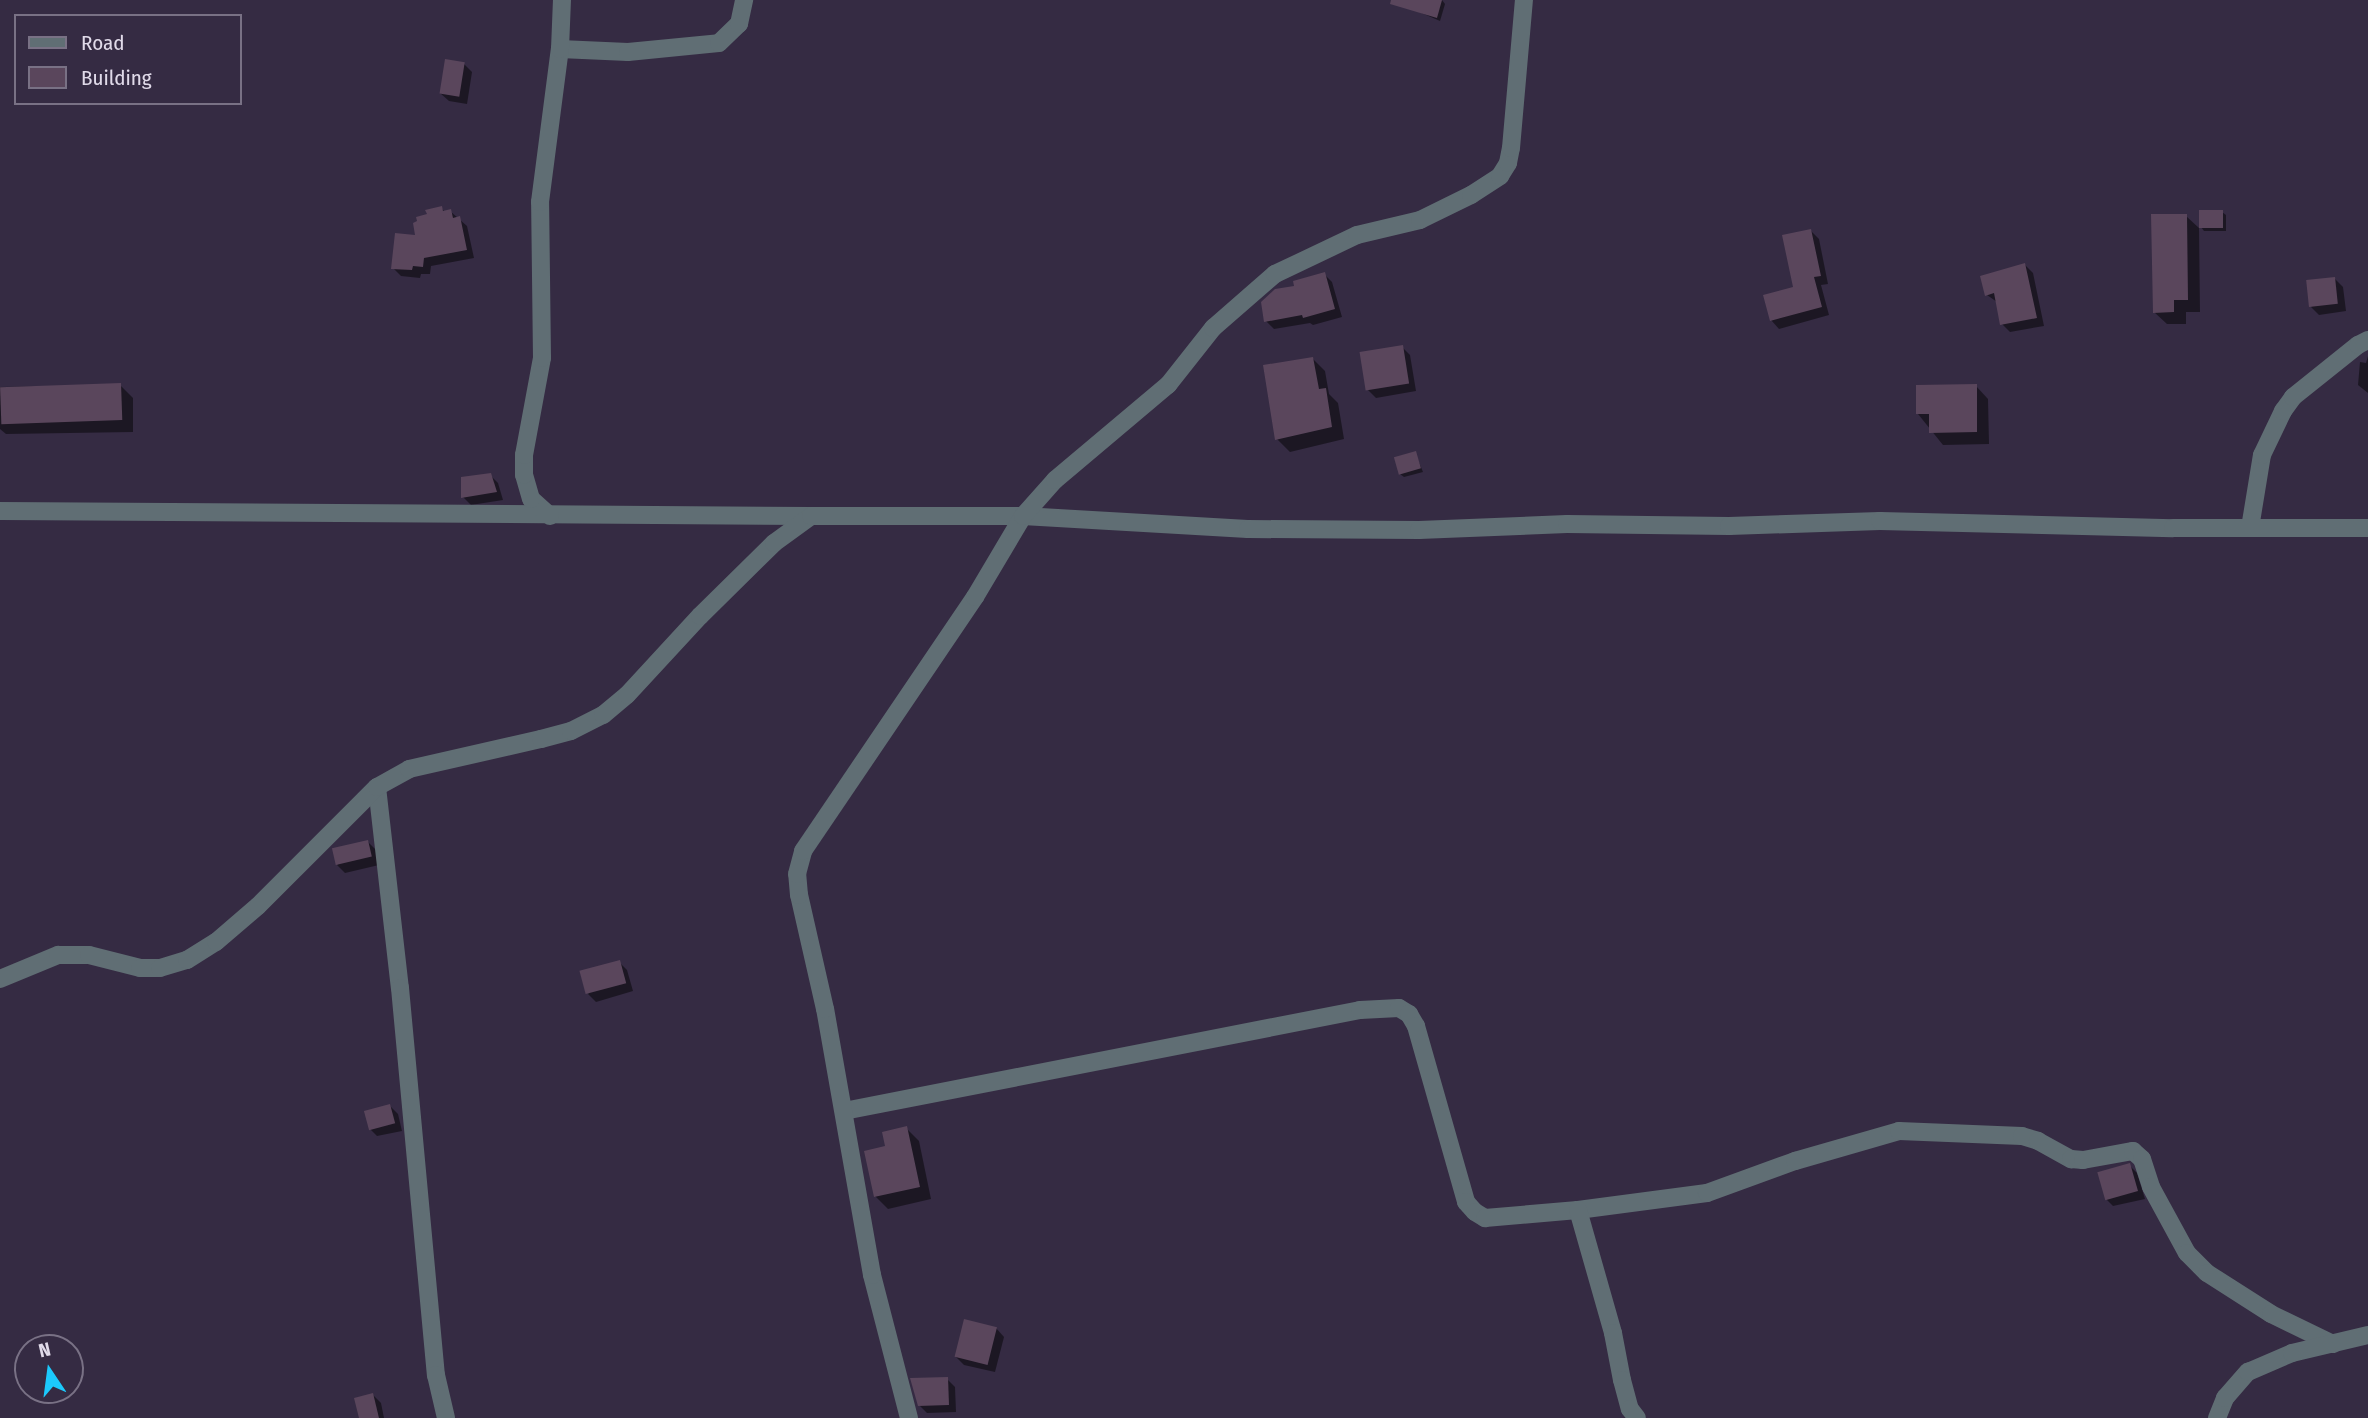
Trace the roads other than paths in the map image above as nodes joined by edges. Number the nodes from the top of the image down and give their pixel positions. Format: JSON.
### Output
{"nodes":[{"id":1,"x":562,"y":0,"type":"edge"},
{"id":2,"x":744,"y":0,"type":"edge"},
{"id":3,"x":1524,"y":0,"type":"edge"},
{"id":4,"x":560,"y":49,"type":"junction"},
{"id":5,"x":2368,"y":341,"type":"edge"},
{"id":6,"x":0,"y":511,"type":"edge"},
{"id":7,"x":550,"y":516,"type":"junction"},
{"id":8,"x":811,"y":516,"type":"junction"},
{"id":9,"x":1023,"y":516,"type":"junction"},
{"id":10,"x":2250,"y":528,"type":"junction"},
{"id":11,"x":2368,"y":528,"type":"edge"},
{"id":12,"x":377,"y":787,"type":"junction"},
{"id":13,"x":0,"y":979,"type":"edge"},
{"id":14,"x":844,"y":1111,"type":"junction"},
{"id":15,"x":1578,"y":1210,"type":"junction"},
{"id":16,"x":2368,"y":1335,"type":"edge"},
{"id":17,"x":2333,"y":1344,"type":"junction"},
{"id":18,"x":446,"y":1418,"type":"edge"},
{"id":19,"x":909,"y":1418,"type":"edge"},
{"id":20,"x":1637,"y":1418,"type":"edge"},
{"id":21,"x":2217,"y":1418,"type":"edge"}],
"edges":[{"from":1,"to":4,"type":"street"},
{"from":2,"to":4,"type":"street"},
{"from":3,"to":9,"type":"street"},
{"from":4,"to":7,"type":"street"},
{"from":5,"to":10,"type":"street"},
{"from":6,"to":7,"type":"street"},
{"from":7,"to":8,"type":"street"},
{"from":8,"to":9,"type":"street"},
{"from":8,"to":12,"type":"street"},
{"from":9,"to":10,"type":"street"},
{"from":9,"to":14,"type":"street"},
{"from":10,"to":11,"type":"street"},
{"from":12,"to":13,"type":"street"},
{"from":12,"to":18,"type":"street"},
{"from":14,"to":15,"type":"street"},
{"from":14,"to":19,"type":"street"},
{"from":15,"to":17,"type":"street"},
{"from":15,"to":20,"type":"street"},
{"from":16,"to":17,"type":"street"},
{"from":17,"to":21,"type":"street"}]}
